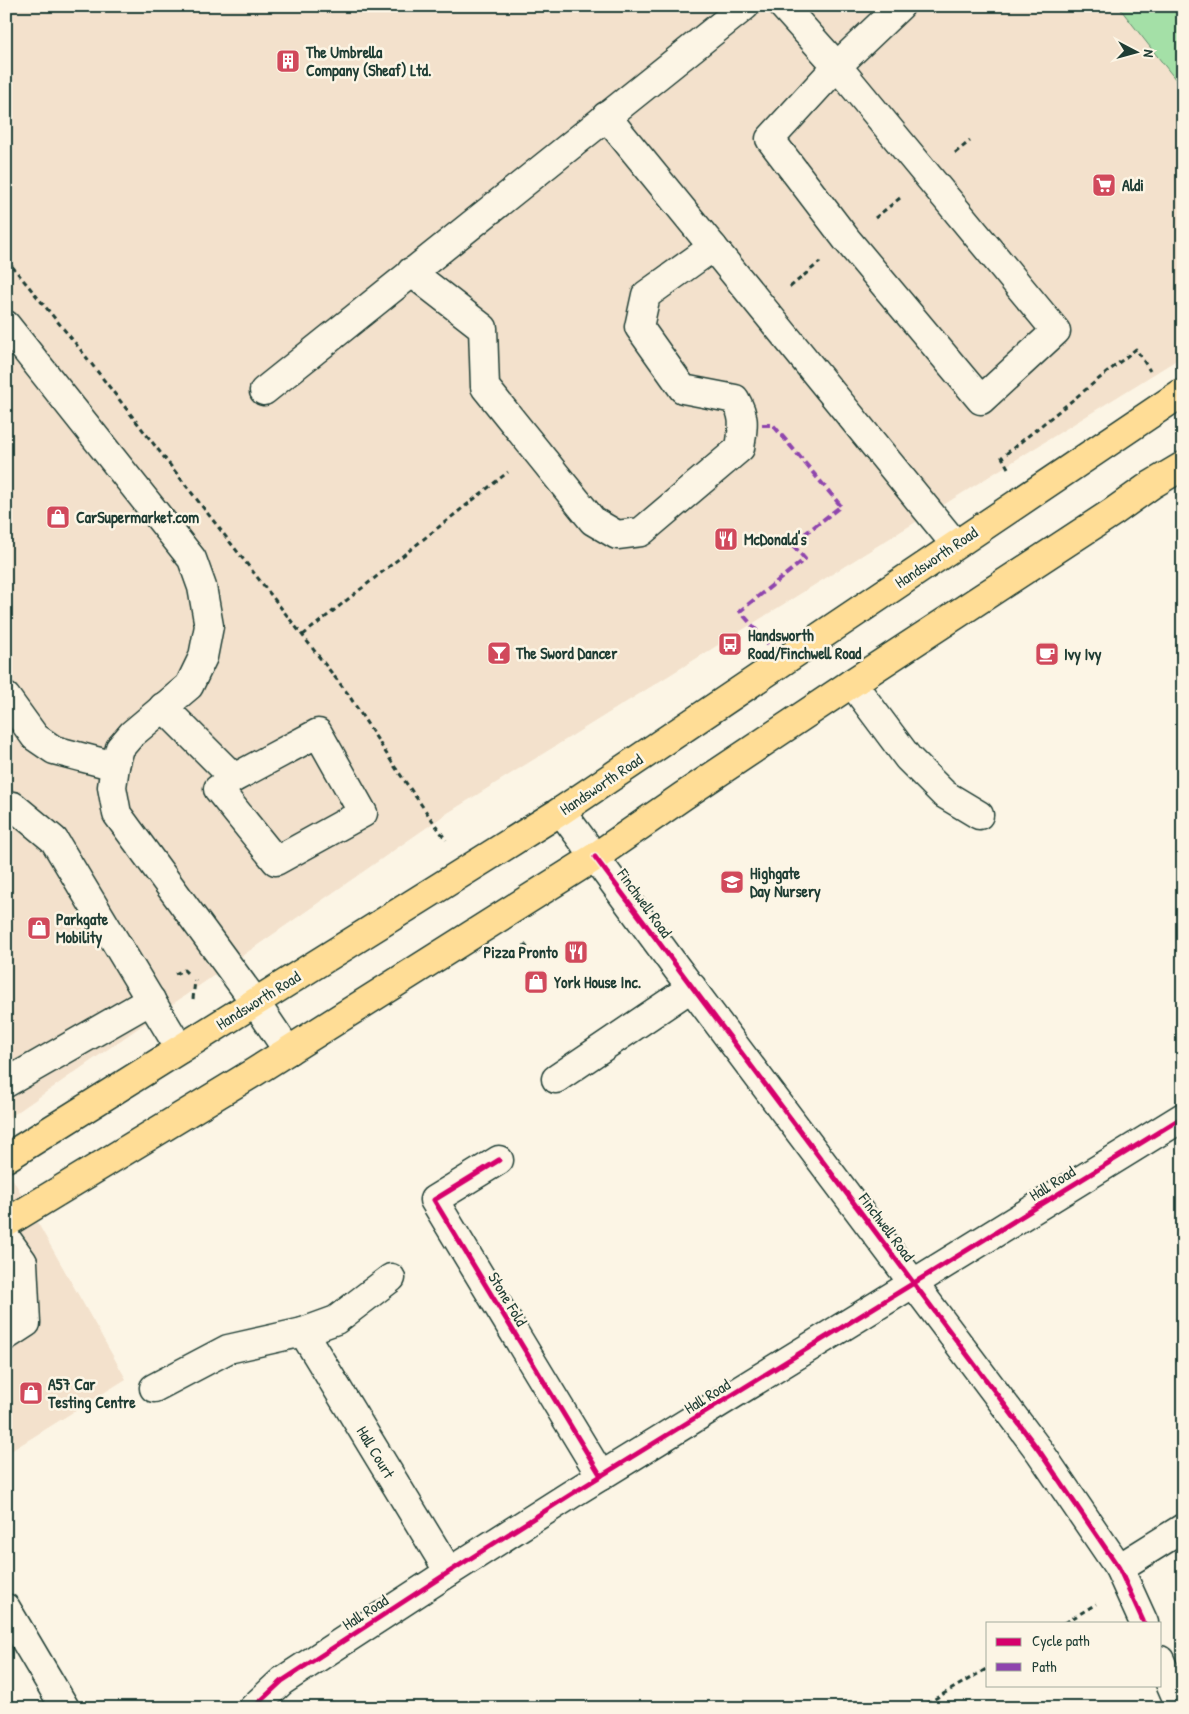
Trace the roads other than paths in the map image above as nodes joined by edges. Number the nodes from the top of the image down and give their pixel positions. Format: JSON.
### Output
{"nodes":[{"id":1,"x":746,"y":6,"type":"edge"},
{"id":2,"x":783,"y":6,"type":"edge"},
{"id":3,"x":900,"y":6,"type":"edge"},
{"id":4,"x":836,"y":66,"type":"junction"},
{"id":5,"x":606,"y":116,"type":"junction"},
{"id":6,"x":713,"y":247,"type":"junction"},
{"id":7,"x":411,"y":272,"type":"junction"},
{"id":8,"x":6,"y":324,"type":"edge"},
{"id":9,"x":264,"y":391,"type":"dead end"},
{"id":10,"x":1183,"y":392,"type":"edge"},
{"id":11,"x":1183,"y":466,"type":"edge"},
{"id":12,"x":954,"y":544,"type":"junction"},
{"id":13,"x":852,"y":683,"type":"junction"},
{"id":14,"x":6,"y":697,"type":"edge"},
{"id":15,"x":163,"y":708,"type":"junction"},
{"id":16,"x":115,"y":766,"type":"junction"},
{"id":17,"x":234,"y":778,"type":"junction"},
{"id":18,"x":6,"y":810,"type":"edge"},
{"id":19,"x":561,"y":811,"type":"junction"},
{"id":20,"x":978,"y":815,"type":"dead end"},
{"id":21,"x":595,"y":857,"type":"junction"},
{"id":22,"x":692,"y":987,"type":"junction"},
{"id":23,"x":151,"y":1000,"type":"junction"},
{"id":24,"x":255,"y":1002,"type":"junction"},
{"id":25,"x":180,"y":1049,"type":"junction"},
{"id":26,"x":288,"y":1051,"type":"junction"},
{"id":27,"x":556,"y":1079,"type":"dead end"},
{"id":28,"x":6,"y":1082,"type":"edge"},
{"id":29,"x":1183,"y":1117,"type":"edge"},
{"id":30,"x":6,"y":1158,"type":"edge"},
{"id":31,"x":499,"y":1160,"type":"dead end"},
{"id":32,"x":6,"y":1223,"type":"edge"},
{"id":33,"x":6,"y":1238,"type":"edge"},
{"id":34,"x":390,"y":1278,"type":"dead end"},
{"id":35,"x":914,"y":1283,"type":"junction"},
{"id":36,"x":304,"y":1332,"type":"junction"},
{"id":37,"x":6,"y":1336,"type":"edge"},
{"id":38,"x":154,"y":1388,"type":"dead end"},
{"id":39,"x":601,"y":1476,"type":"junction"},
{"id":40,"x":1183,"y":1528,"type":"edge"},
{"id":41,"x":1119,"y":1568,"type":"junction"},
{"id":42,"x":448,"y":1572,"type":"junction"},
{"id":43,"x":6,"y":1608,"type":"edge"},
{"id":44,"x":1144,"y":1622,"type":"edge"},
{"id":45,"x":1162,"y":1665,"type":"edge"},
{"id":46,"x":65,"y":1708,"type":"edge"},
{"id":47,"x":253,"y":1708,"type":"edge"},
{"id":48,"x":1181,"y":1708,"type":"edge"}],
"edges":[{"from":1,"to":5,"type":"street"},
{"from":2,"to":4,"type":"street"},
{"from":3,"to":4,"type":"street"},
{"from":4,"to":4,"type":"street"},
{"from":5,"to":6,"type":"street"},
{"from":5,"to":7,"type":"street"},
{"from":6,"to":7,"type":"street"},
{"from":6,"to":12,"type":"street"},
{"from":7,"to":9,"type":"street"},
{"from":8,"to":15,"type":"street"},
{"from":10,"to":12,"type":"main road","name":"Handsworth Road"},
{"from":11,"to":13,"type":"main road"},
{"from":12,"to":19,"type":"main road","name":"Handsworth Road"},
{"from":13,"to":20,"type":"street"},
{"from":13,"to":21,"type":"main road"},
{"from":14,"to":16,"type":"street"},
{"from":15,"to":16,"type":"street"},
{"from":15,"to":17,"type":"street"},
{"from":16,"to":24,"type":"street"},
{"from":17,"to":17,"type":"street"},
{"from":18,"to":23,"type":"street"},
{"from":19,"to":21,"type":"street","name":"Finchwell Road"},
{"from":19,"to":24,"type":"main road","name":"Handsworth Road"},
{"from":21,"to":22,"type":"street","name":"Finchwell Road"},
{"from":21,"to":26,"type":"main road"},
{"from":22,"to":27,"type":"street"},
{"from":22,"to":35,"type":"street","name":"Finchwell Road"},
{"from":23,"to":25,"type":"street"},
{"from":23,"to":28,"type":"street"},
{"from":24,"to":25,"type":"main road","name":"Handsworth Road"},
{"from":24,"to":26,"type":"street"},
{"from":25,"to":30,"type":"main road","name":"Handsworth Road"},
{"from":26,"to":32,"type":"main road"},
{"from":29,"to":35,"type":"street","name":"Hall Road"},
{"from":31,"to":39,"type":"street","name":"Stone Fold"},
{"from":33,"to":37,"type":"street"},
{"from":34,"to":36,"type":"street"},
{"from":35,"to":39,"type":"street","name":"Hall Road"},
{"from":35,"to":41,"type":"street","name":"Finchwell Road"},
{"from":36,"to":38,"type":"street"},
{"from":36,"to":42,"type":"street","name":"Hall Court"},
{"from":39,"to":42,"type":"street","name":"Hall Road"},
{"from":40,"to":41,"type":"street"},
{"from":41,"to":44,"type":"street","name":"Finchwell Road"},
{"from":42,"to":47,"type":"street","name":"Hall Road"},
{"from":43,"to":46,"type":"street"},
{"from":45,"to":48,"type":"street"}]}
